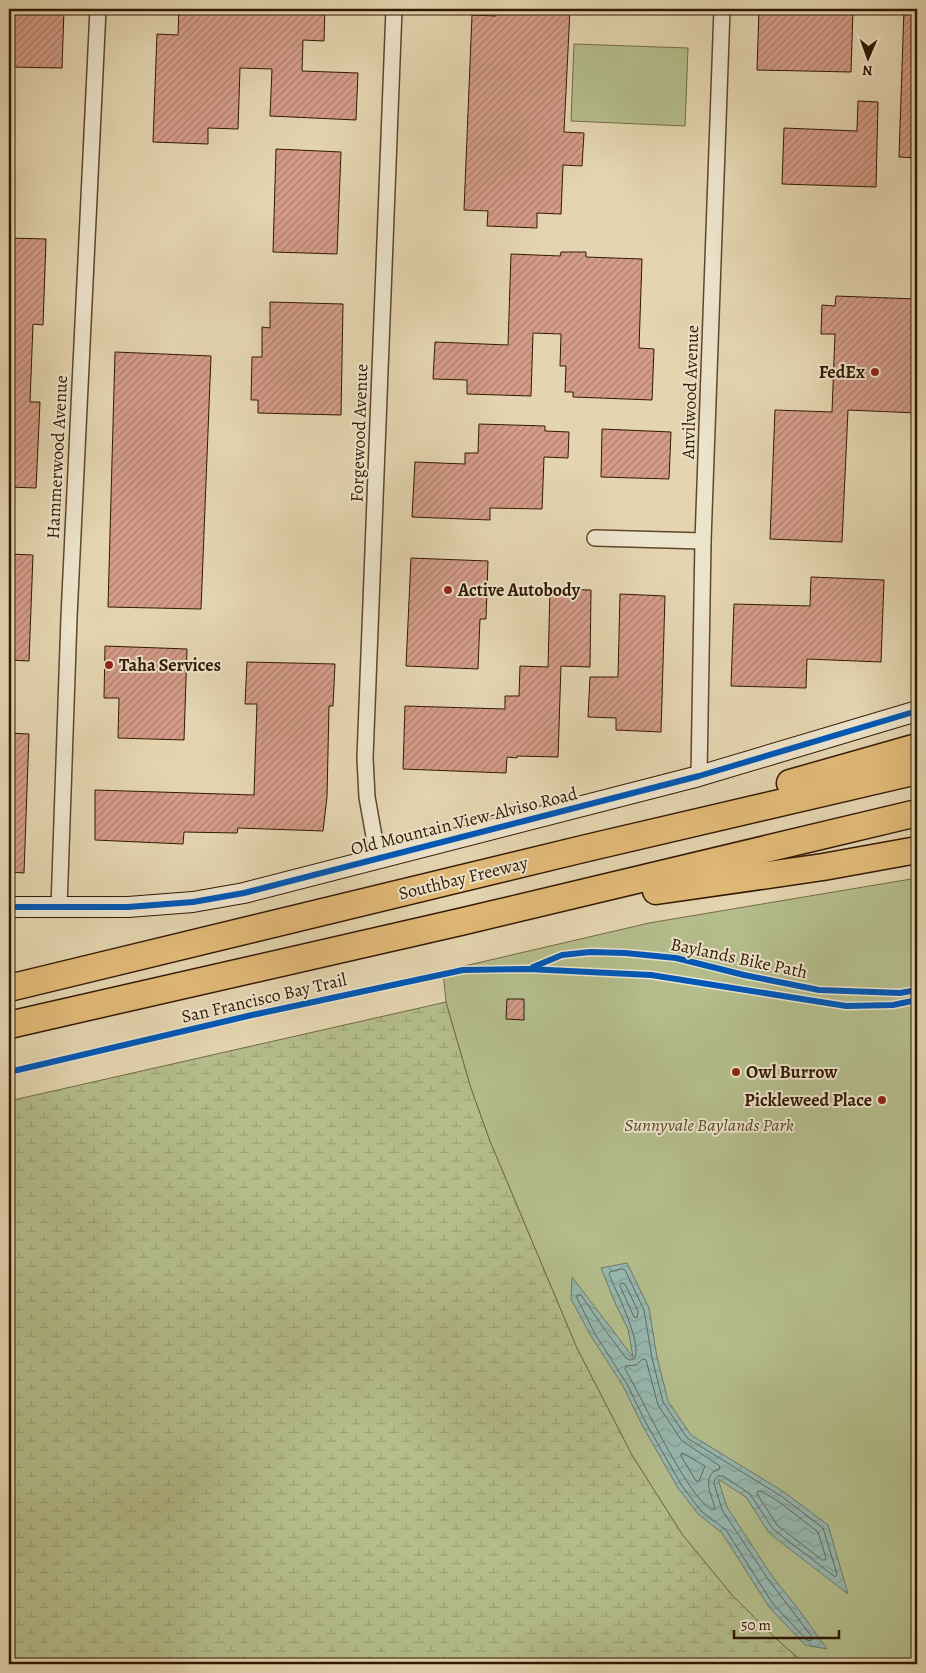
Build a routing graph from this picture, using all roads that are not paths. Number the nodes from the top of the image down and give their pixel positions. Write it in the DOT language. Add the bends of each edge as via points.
graph roads {
  1 [pos="98,9"];
  2 [pos="394,9"];
  3 [pos="722,9"];
  4 [pos="595,538"];
  5 [pos="703,541"];
  6 [pos="917,711"];
  7 [pos="917,747"];
  8 [pos="917,771"];
  9 [pos="699,776"];
  10 [pos="917,813"];
  11 [pos="586,848"];
  12 [pos="917,850"];
  13 [pos="378,858"];
  14 [pos="9,907"];
  15 [pos="59,908"];
  16 [pos="460,922"];
  17 [pos="9,988"];
  18 [pos="9,1025"];
  1 -- 15 [label="street, Hammerwood Avenue" via="69,617"];
  2 -- 13 [label="street, Forgewood Avenue" via="365,758"];
  3 -- 5 [label="street, Anvilwood Avenue"];
  4 -- 5 [label="street"];
  5 -- 9 [label="street, Anvilwood Avenue"];
  6 -- 9 [label="street, Old Mountain View-Alviso Road"];
  7 -- 11 [label="highway" via="754,794"];
  8 -- 11 [label="highway, Southbay Freeway"];
  9 -- 13 [label="street, Old Mountain View-Alviso Road"];
  10 -- 16 [label="highway"];
  11 -- 17 [label="highway, Southbay Freeway"];
  12 -- 16 [label="highway"];
  13 -- 15 [label="street, Old Mountain View-Alviso Road" via="193,902"];
  14 -- 15 [label="street, Old Mountain View-Alviso Road"];
  16 -- 18 [label="highway"];
}
